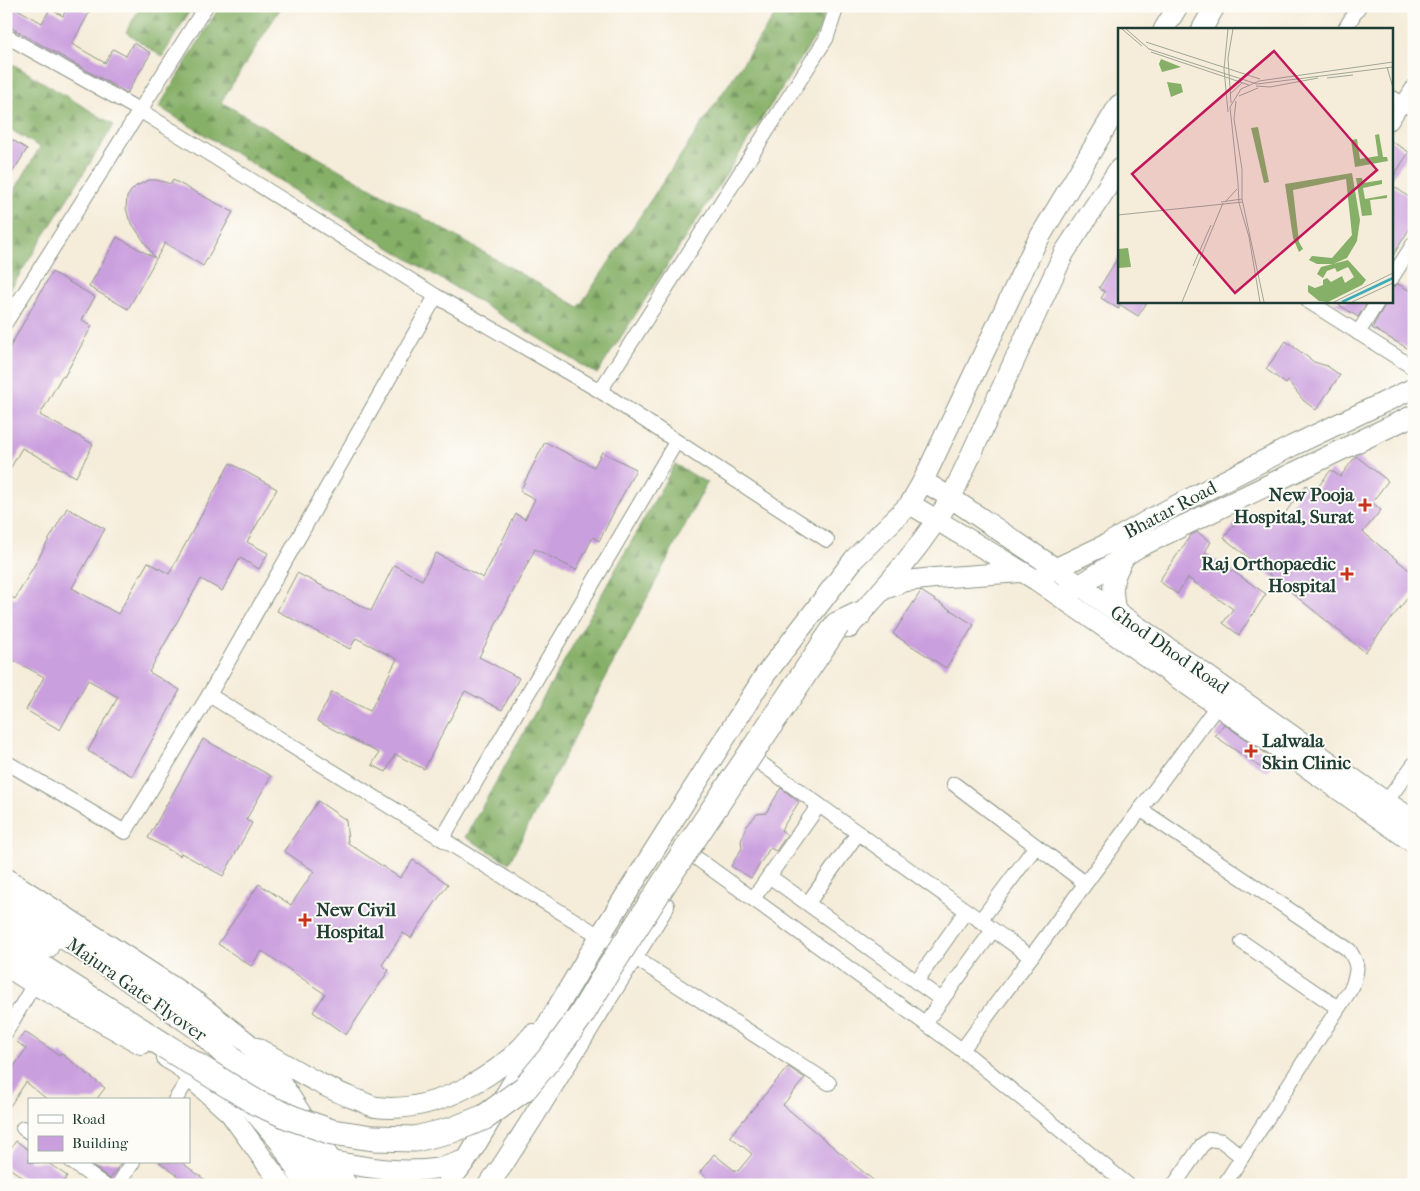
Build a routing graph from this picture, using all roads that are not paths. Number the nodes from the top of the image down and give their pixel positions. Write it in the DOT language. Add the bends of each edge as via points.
graph roads {
  1 [pos="837,6"];
  2 [pos="1178,6"];
  3 [pos="1215,6"];
  4 [pos="1359,6"];
  5 [pos="203,7"];
  6 [pos="1165,28"];
  7 [pos="1203,28"];
  8 [pos="1346,28"];
  9 [pos="6,36"];
  10 [pos="1414,86"];
  11 [pos="1403,103"];
  12 [pos="1118,107"];
  13 [pos="141,111"];
  14 [pos="1392,120"];
  15 [pos="1118,173"];
  16 [pos="1114,189"];
  17 [pos="1414,243"];
  18 [pos="1392,277"];
  19 [pos="436,296"];
  20 [pos="1310,302"];
  21 [pos="1377,302"];
  22 [pos="7,321"];
  23 [pos="1358,333"];
  24 [pos="1414,368"];
  25 [pos="969,384"];
  26 [pos="1414,388"];
  27 [pos="600,391"];
  28 [pos="997,398"];
  29 [pos="1414,415"];
  30 [pos="676,442"];
  31 [pos="923,481"];
  32 [pos="951,498"];
  33 [pos="910,504"];
  34 [pos="937,521"];
  35 [pos="1013,539"];
  36 [pos="827,540"];
  37 [pos="1107,544"];
  38 [pos="1126,554"];
  39 [pos="1055,568"];
  40 [pos="1028,576"];
  41 [pos="1079,584"];
  42 [pos="882,590"];
  43 [pos="1062,598"];
  44 [pos="1115,610"];
  45 [pos="848,620"];
  46 [pos="209,695"];
  47 [pos="1217,706"];
  48 [pos="6,762"];
  49 [pos="759,762"];
  50 [pos="1414,764"];
  51 [pos="954,784"];
  52 [pos="1386,802"];
  53 [pos="819,805"];
  54 [pos="1140,810"];
  55 [pos="1414,820"];
  56 [pos="858,833"];
  57 [pos="442,839"];
  58 [pos="1414,843"];
  59 [pos="1036,846"];
  60 [pos="695,857"];
  61 [pos="769,876"];
  62 [pos="6,878"];
  63 [pos="1085,883"];
  64 [pos="6,899"];
  65 [pos="753,899"];
  66 [pos="808,904"];
  67 [pos="966,911"];
  68 [pos="6,920"];
  69 [pos="980,921"];
  70 [pos="993,930"];
  71 [pos="600,936"];
  72 [pos="1242,942"];
  73 [pos="6,945"];
  74 [pos="632,956"];
  75 [pos="1031,957"];
  76 [pos="6,966"];
  77 [pos="916,982"];
  78 [pos="34,984"];
  79 [pos="567,992"];
  80 [pos="942,1000"];
  81 [pos="1338,1008"];
  82 [pos="925,1023"];
  83 [pos="6,1032"];
  84 [pos="248,1043"];
  85 [pos="962,1050"];
  86 [pos="190,1077"];
  87 [pos="830,1083"];
  88 [pos="176,1098"];
  89 [pos="1242,1157"];
  90 [pos="466,1160"];
  91 [pos="75,1164"];
  92 [pos="132,1164"];
  93 [pos="332,1173"];
  94 [pos="104,1185"];
  95 [pos="118,1185"];
  96 [pos="282,1185"];
  97 [pos="308,1185"];
  98 [pos="347,1185"];
  99 [pos="447,1185"];
  100 [pos="488,1185"];
  101 [pos="1128,1185"];
  102 [pos="1174,1185"];
  103 [pos="1224,1185"];
  1 -- 27 [label="street" via="826,39"];
  2 -- 6 [label="street"];
  3 -- 7 [label="street"];
  4 -- 8 [label="street"];
  5 -- 13 [label="street"];
  9 -- 13 [label="street"];
  10 -- 11 [label="street"];
  11 -- 14 [label="street"];
  12 -- 25 [label="street" via="1035,245"];
  13 -- 19 [label="street"];
  13 -- 22 [label="street"];
  15 -- 16 [label="street"];
  16 -- 28 [label="street" via="1064,253"];
  17 -- 18 [label="street"];
  19 -- 27 [label="street"];
  19 -- 46 [label="street"];
  20 -- 23 [label="street"];
  21 -- 23 [label="street"];
  23 -- 24 [label="street"];
  25 -- 28 [label="street"];
  25 -- 31 [label="street"];
  26 -- 37 [label="street, Bhatar Road" via="1292,446"];
  27 -- 30 [label="street"];
  28 -- 32 [label="street"];
  29 -- 38 [label="street"];
  30 -- 36 [label="street"];
  30 -- 57 [label="street"];
  31 -- 32 [label="street, Ghod Dhod Road"];
  31 -- 33 [label="street"];
  32 -- 34 [label="street"];
  32 -- 35 [label="street, Ghod Dhod Road"];
  33 -- 34 [label="street"];
  33 -- 71 [label="street" via="855,558 765,676"];
  34 -- 40 [label="street"];
  34 -- 42 [label="street"];
  35 -- 37 [label="street" via="1067,551"];
  35 -- 39 [label="street, Ghod Dhod Road"];
  37 -- 39 [label="street, Bhatar Road"];
  38 -- 41 [label="street"];
  38 -- 44 [label="street" via="1113,582"];
  39 -- 40 [label="street, Bhatar Road"];
  39 -- 41 [label="street, Ghod Dhod Road"];
  40 -- 42 [label="street, Bhatar Road" via="926,579 906,581"];
  40 -- 43 [label="street"];
  41 -- 43 [label="street"];
  41 -- 44 [label="street, Ghod Dhod Road"];
  42 -- 45 [label="street"];
  43 -- 47 [label="street"];
  44 -- 52 [label="street, Ghod Dhod Road"];
  45 -- 49 [label="street"];
  45 -- 73 [label="highway, bridge" via="668,878 553,1054 525,1088 485,1116 452,1130 415,1139 373,1138 332,1132 292,1118 231,1088"];
  46 -- 48 [label="street" via="125,832"];
  46 -- 57 [label="street"];
  47 -- 54 [label="street"];
  47 -- 58 [label="street"];
  49 -- 53 [label="street"];
  49 -- 60 [label="street"];
  50 -- 52 [label="street"];
  51 -- 59 [label="street"];
  52 -- 55 [label="street, Ghod Dhod Road"];
  53 -- 56 [label="street"];
  53 -- 61 [label="street"];
  54 -- 63 [label="street"];
  54 -- 81 [label="street" via="1349,950 1356,961 1357,973"];
  56 -- 66 [label="street"];
  56 -- 67 [label="street"];
  57 -- 71 [label="street"];
  59 -- 63 [label="street"];
  59 -- 69 [label="street"];
  60 -- 65 [label="street"];
  60 -- 74 [label="street"];
  61 -- 65 [label="street"];
  61 -- 66 [label="street"];
  62 -- 84 [label="street" via="196,1002"];
  63 -- 75 [label="street"];
  64 -- 93 [label="highway, Majura Gate Flyover, bridge" via="198,1027 260,1086 310,1151"];
  65 -- 82 [label="street"];
  66 -- 77 [label="street"];
  67 -- 69 [label="street"];
  67 -- 77 [label="street"];
  68 -- 97 [label="highway, Majura Gate Flyover, bridge" via="130,999 210,1057 283,1142"];
  69 -- 70 [label="street"];
  70 -- 75 [label="street"];
  70 -- 80 [label="street"];
  71 -- 74 [label="street"];
  71 -- 79 [label="street"];
  72 -- 81 [label="street"];
  74 -- 87 [label="street"];
  74 -- 100 [label="street"];
  75 -- 85 [label="street"];
  76 -- 78 [label="street"];
  77 -- 80 [label="street"];
  78 -- 83 [label="street"];
  78 -- 86 [label="street" via="179,1065"];
  79 -- 84 [label="street" via="524,1046 493,1072 450,1096 412,1107 375,1107 342,1094"];
  79 -- 90 [label="street"];
  80 -- 82 [label="street"];
  81 -- 89 [label="street"];
  82 -- 85 [label="street"];
  84 -- 93 [label="street" via="285,1088"];
  85 -- 101 [label="street"];
  86 -- 88 [label="street"];
  86 -- 96 [label="street" via="230,1113"];
  89 -- 102 [label="street" via="1222,1142 1210,1138"];
  89 -- 103 [label="street"];
  90 -- 93 [label="street" via="441,1168 402,1171 369,1168"];
  90 -- 99 [label="street"];
  91 -- 94 [label="street"];
  92 -- 95 [label="street"];
  93 -- 98 [label="street"];
}
